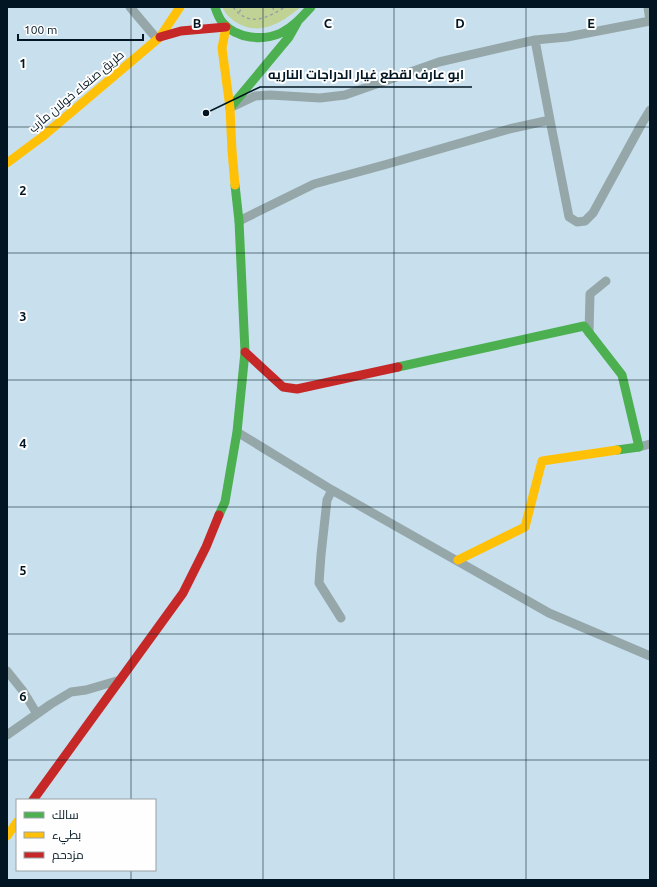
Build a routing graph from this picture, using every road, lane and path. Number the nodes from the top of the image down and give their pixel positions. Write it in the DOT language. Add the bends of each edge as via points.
graph roads {
  1 [pos="130,7"];
  2 [pos="180,7"];
  3 [pos="215,7"];
  4 [pos="233,7"];
  5 [pos="243,7"];
  6 [pos="273,7"];
  7 [pos="285,7"];
  8 [pos="311,7"];
  9 [pos="648,7"];
  10 [pos="239,13"];
  11 [pos="274,13"];
  12 [pos="299,20"];
  13 [pos="650,21"];
  14 [pos="226,27"];
  15 [pos="158,38"];
  16 [pos="535,40"];
  17 [pos="230,108"];
  18 [pos="650,110"];
  19 [pos="550,120"];
  20 [pos="7,163"];
  21 [pos="239,221"];
  22 [pos="606,281"];
  23 [pos="589,333"];
  24 [pos="245,352"];
  25 [pos="237,432"];
  26 [pos="650,444"];
  27 [pos="639,447"];
  28 [pos="332,490"];
  29 [pos="458,560"];
  30 [pos="341,618"];
  31 [pos="650,656"];
  32 [pos="7,671"];
  33 [pos="120,680"];
  34 [pos="37,714"];
  35 [pos="7,735"];
  36 [pos="34,799"];
  37 [pos="16,823"];
  38 [pos="7,836"];
  1 -- 15 [label="street"];
  2 -- 15 [label="street"];
  3 -- 14 [label="street"];
  4 -- 10 [label="path"];
  5 -- 10 [label="path"];
  6 -- 11 [label="path"];
  7 -- 11 [label="path"];
  8 -- 12 [label="street"];
  9 -- 13 [label="street"];
  10 -- 11 [label="path" via="246,18 257,20"];
  12 -- 14 [label="street" via="276,35 261,37 240,35"];
  12 -- 17 [label="street" via="289,37"];
  13 -- 16 [label="street" via="567,37"];
  14 -- 15 [label="street" via="181,32"];
  14 -- 17 [label="street" via="222,48"];
  15 -- 20 [label="street, طريق صنعاء خولان مأرب" via="42,137"];
  16 -- 17 [label="street" via="439,62 345,95 320,98 255,96"];
  16 -- 19 [label="street"];
  17 -- 21 [label="street"];
  18 -- 19 [label="street" via="593,213 585,221 577,222 569,217"];
  19 -- 21 [label="street" via="509,129 314,184"];
  21 -- 24 [label="street"];
  22 -- 23 [label="street" via="590,294"];
  23 -- 24 [label="street" via="584,326 297,389 283,386"];
  23 -- 27 [label="street" via="622,375"];
  24 -- 25 [label="street"];
  25 -- 28 [label="street"];
  25 -- 33 [label="street" via="225,502 206,547 183,593"];
  26 -- 27 [label="street"];
  27 -- 29 [label="street" via="542,460 525,527"];
  28 -- 29 [label="street"];
  28 -- 30 [label="street" via="327,500 319,583"];
  29 -- 31 [label="street" via="549,613"];
  32 -- 34 [label="street" via="23,690"];
  33 -- 34 [label="street" via="71,692"];
  33 -- 36 [label="street"];
  34 -- 35 [label="street"];
  37 -- 38 [label="street"];
}
